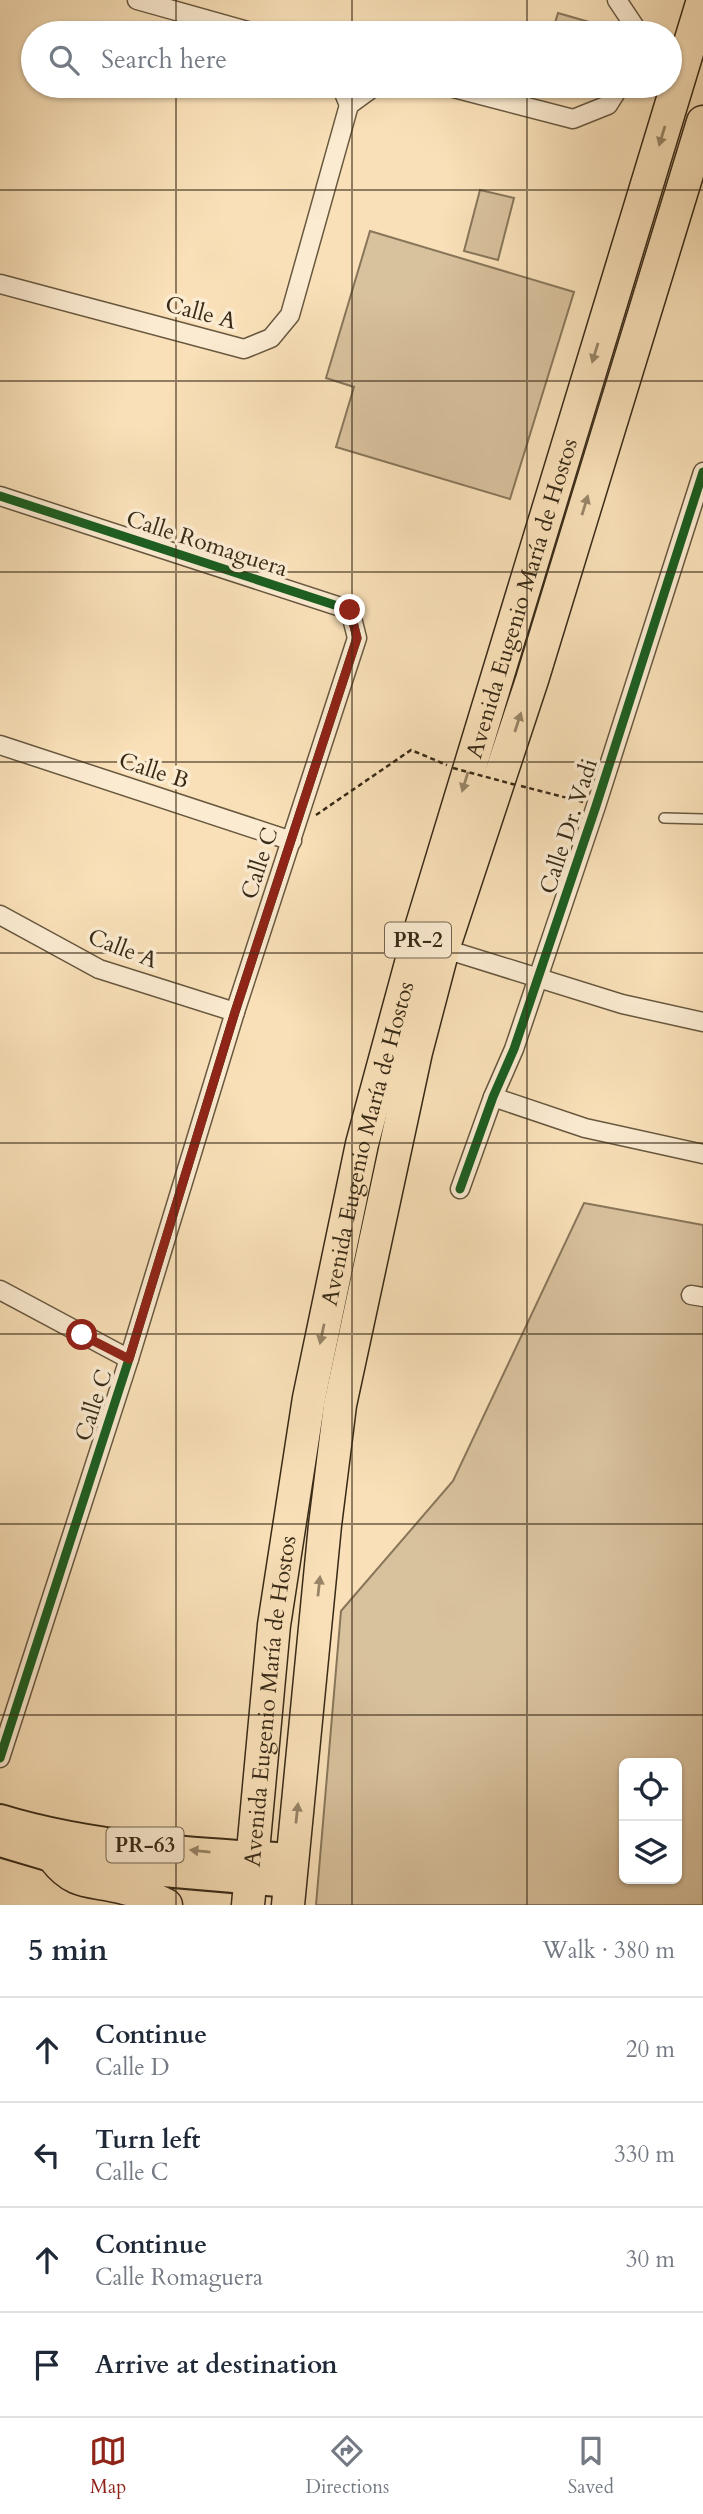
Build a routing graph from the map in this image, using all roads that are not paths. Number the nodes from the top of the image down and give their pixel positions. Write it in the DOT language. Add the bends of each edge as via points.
graph roads {
  1 [pos="137,0"];
  2 [pos="617,0"];
  3 [pos="703,0"];
  4 [pos="212,21"];
  5 [pos="631,21"];
  6 [pos="685,67"];
  7 [pos="346,98"];
  8 [pos="359,98"];
  9 [pos="492,98"];
  10 [pos="612,98"];
  11 [pos="676,98"];
  12 [pos="349,105"];
  13 [pos="703,122"];
  14 [pos="0,284"];
  15 [pos="703,472"];
  16 [pos="0,496"];
  17 [pos="349,664"];
  18 [pos="0,745"];
  19 [pos="505,789"];
  20 [pos="664,818"];
  21 [pos="703,818"];
  22 [pos="294,835"];
  23 [pos="0,915"];
  24 [pos="458,953"];
  25 [pos="538,977"];
  26 [pos="235,1012"];
  27 [pos="703,1022"];
  28 [pos="494,1097"];
  29 [pos="703,1154"];
  30 [pos="460,1189"];
  31 [pos="376,1236"];
  32 [pos="0,1290"];
  33 [pos="129,1359"];
  34 [pos="0,1758"];
  35 [pos="0,1819"];
  36 [pos="0,1842"];
  37 [pos="54,1858"];
  38 [pos="250,1881"];
  39 [pos="290,1882"];
  40 [pos="166,1905"];
  1 -- 4 [label="street"];
  2 -- 5 [label="street"];
  3 -- 6 [label="highway, Avenida Eugenio María de Hostos / PR-2"];
  7 -- 12 [label="street"];
  8 -- 12 [label="street"];
  9 -- 10 [label="street" via="573,119 608,105"];
  11 -- 38 [label="highway, Avenida Eugenio María de Hostos / PR-2, one-way" via="417,942 362,1144 309,1398 274,1625"];
  12 -- 14 [label="street, Calle A" via="290,316 271,338 244,349"];
  19 -- 13 [label="highway, Avenida Eugenio María de Hostos / PR-2, one-way" via="536,667"];
  15 -- 25 [label="street, Calle Dr. Vadi"];
  16 -- 17 [label="street, Calle Romaguera" via="350,610 357,638"];
  17 -- 22 [label="street, Calle C"];
  18 -- 22 [label="street, Calle B"];
  19 -- 24 [label="highway"];
  19 -- 31 [label="highway, Avenida Eugenio María de Hostos / PR-2" via="443,948"];
  20 -- 21 [label="lane"];
  22 -- 26 [label="street, Calle C"];
  23 -- 26 [label="street, Calle A" via="99,969"];
  24 -- 25 [label="street"];
  24 -- 31 [label="highway" via="404,1168"];
  25 -- 27 [label="street"];
  25 -- 28 [label="street, Calle Dr. Vadi"];
  26 -- 33 [label="street, Calle C"];
  28 -- 29 [label="street" via="585,1128"];
  28 -- 30 [label="street, Calle Dr. Vadi"];
  39 -- 31 [label="highway, Avenida Eugenio María de Hostos / PR-2, one-way" via="340,1405"];
  32 -- 33 [label="street"];
  33 -- 34 [label="street, Calle C"];
  38 -- 35 [label="main road, PR-63, one-way" via="110,1842"];
  36 -- 37 [label="main road, PR-63"];
  37 -- 38 [label="main road, PR-63"];
  37 -- 40 [label="highway" via="66,1874 126,1888"];
  38 -- 39 [label="main road, PR-63"];
}
